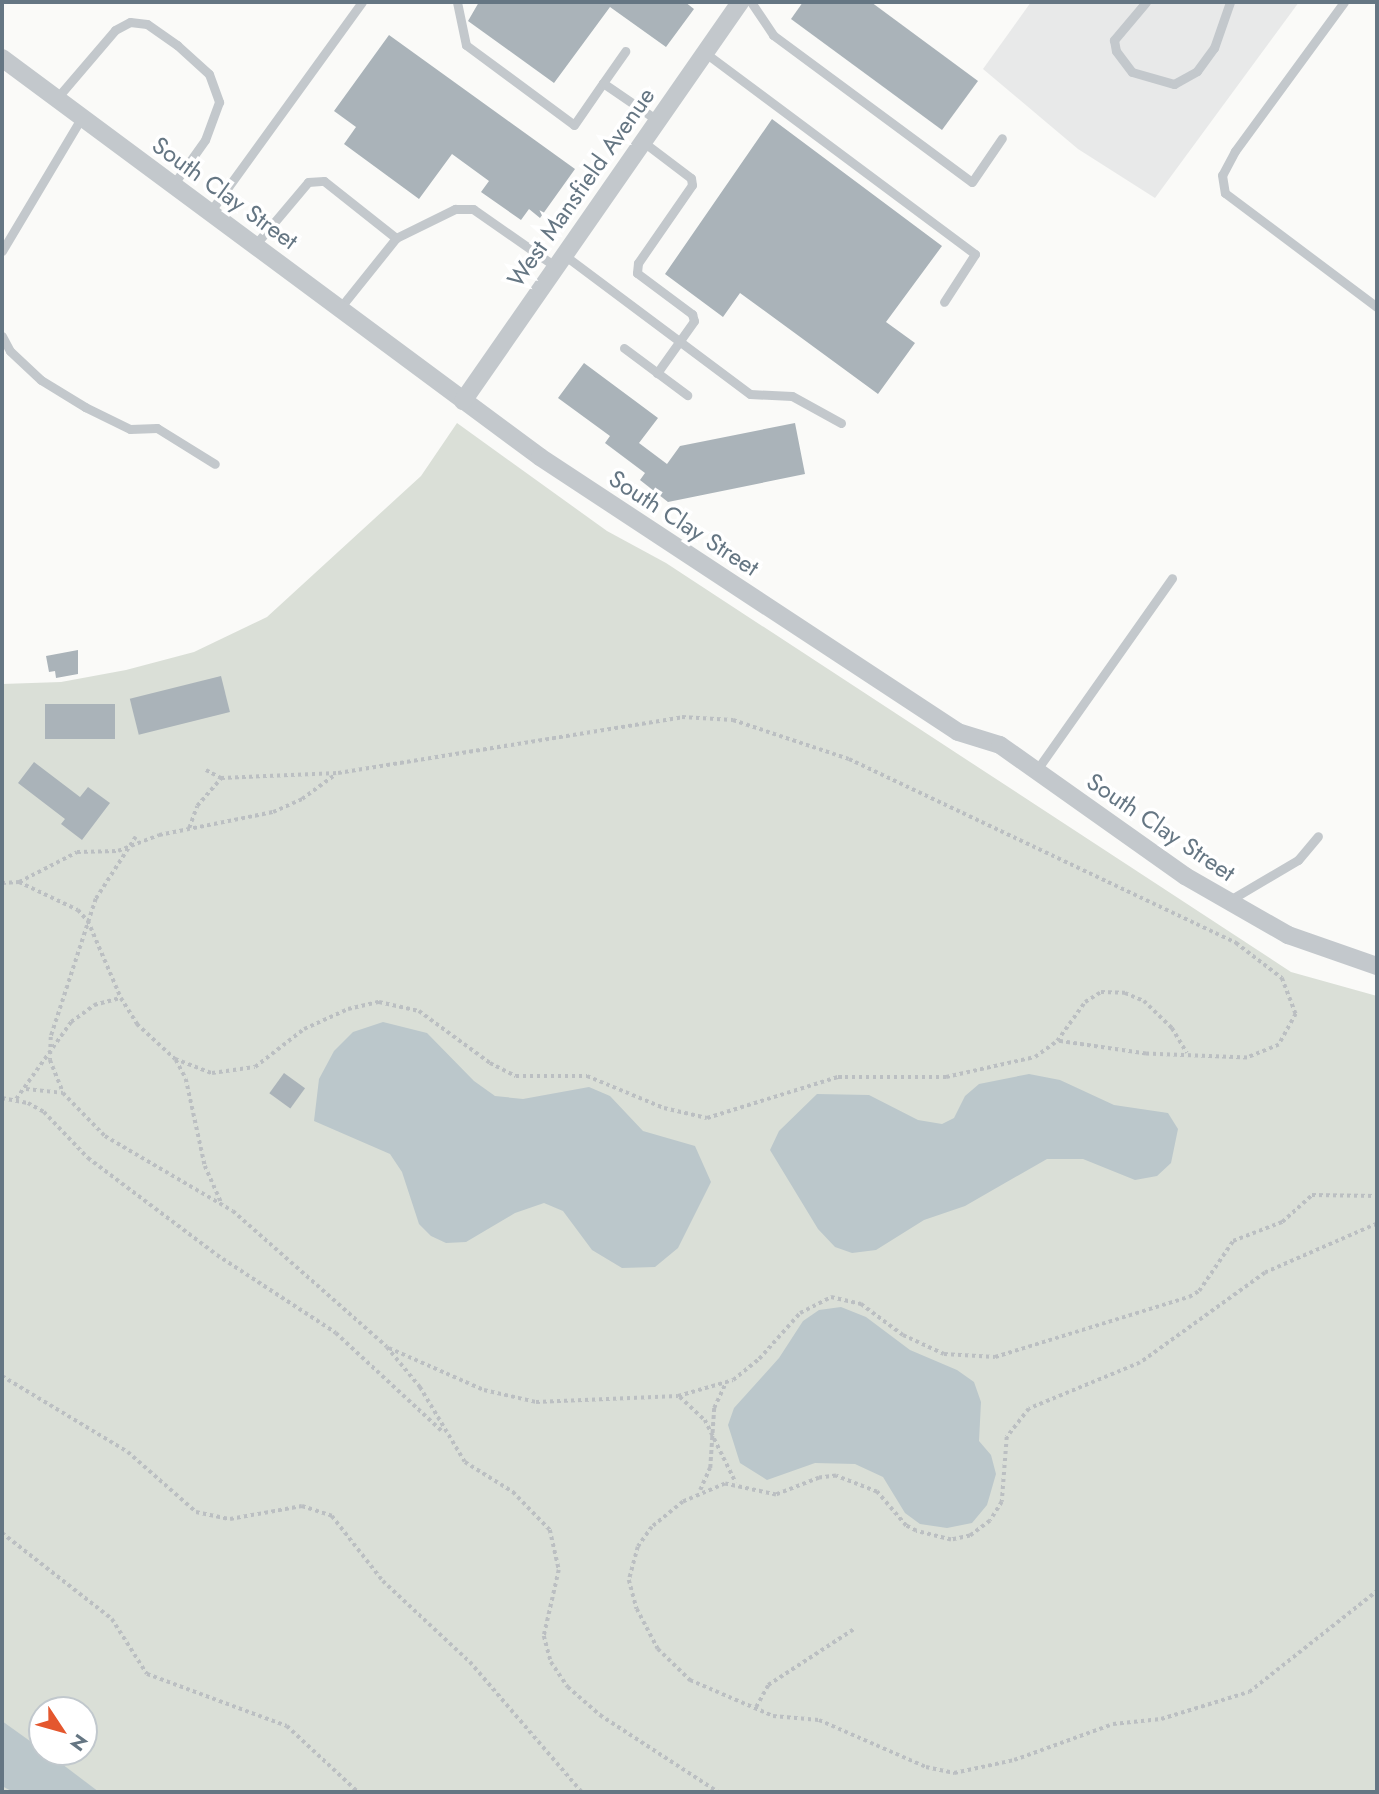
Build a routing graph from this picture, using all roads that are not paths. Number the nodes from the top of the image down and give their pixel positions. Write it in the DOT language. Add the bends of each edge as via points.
graph roads {
  1 [pos="362,2"];
  2 [pos="457,2"];
  3 [pos="740,2"];
  4 [pos="751,2"];
  5 [pos="1146,2"];
  6 [pos="1230,2"];
  7 [pos="1344,2"];
  8 [pos="625,51"];
  9 [pos="704,52"];
  10 [pos="2,58"];
  11 [pos="603,83"];
  12 [pos="57,98"];
  13 [pos="82,117"];
  14 [pos="657,120"];
  15 [pos="1002,138"];
  16 [pos="642,141"];
  17 [pos="173,185"];
  18 [pos="210,212"];
  19 [pos="396,238"];
  20 [pos="255,245"];
  21 [pos="2,251"];
  22 [pos="560,261"];
  23 [pos="944,302"];
  24 [pos="1377,307"];
  25 [pos="340,308"];
  26 [pos="2,336"];
  27 [pos="680,341"];
  28 [pos="624,348"];
  29 [pos="657,373"];
  30 [pos="687,395"];
  31 [pos="463,401"];
  32 [pos="841,424"];
  33 [pos="215,464"];
  34 [pos="1172,578"];
  35 [pos="1036,771"];
  36 [pos="1318,836"];
  37 [pos="1228,901"];
  38 [pos="1377,966"];
  1 -- 18 [label="lane"];
  2 -- 11 [label="lane" via="466,45 574,125"];
  3 -- 9 [label="street, West Mansfield Avenue"];
  4 -- 15 [label="lane" via="773,35 972,182"];
  5 -- 6 [label="lane" via="1114,40 1116,51 1132,72 1174,84 1198,71 1214,48"];
  7 -- 24 [label="lane" via="1222,175 1225,193"];
  8 -- 11 [label="lane"];
  9 -- 14 [label="street, West Mansfield Avenue"];
  9 -- 23 [label="lane" via="975,254"];
  10 -- 12 [label="street, South Clay Street"];
  11 -- 14 [label="lane"];
  12 -- 13 [label="street, South Clay Street"];
  12 -- 17 [label="lane" via="115,30 130,22 148,24 177,45 209,74 219,102 205,139"];
  13 -- 17 [label="street, South Clay Street"];
  13 -- 21 [label="lane"];
  14 -- 16 [label="street, West Mansfield Avenue"];
  16 -- 22 [label="street, West Mansfield Avenue"];
  16 -- 27 [label="lane" via="691,178 692,185 638,263 637,273 692,314 694,321"];
  17 -- 18 [label="street, South Clay Street"];
  18 -- 20 [label="street, South Clay Street"];
  19 -- 20 [label="lane" via="324,181 307,182"];
  19 -- 22 [label="lane" via="455,209 473,209"];
  19 -- 25 [label="lane"];
  20 -- 25 [label="street, South Clay Street"];
  22 -- 27 [label="lane"];
  22 -- 31 [label="street, West Mansfield Avenue"];
  25 -- 31 [label="street, South Clay Street"];
  26 -- 33 [label="lane" via="10,351 41,380 85,407 130,429 157,428"];
  27 -- 29 [label="lane"];
  27 -- 32 [label="lane" via="750,394 792,396"];
  28 -- 29 [label="lane"];
  29 -- 30 [label="lane"];
  31 -- 35 [label="street, South Clay Street" via="510,438 948,726 1000,746"];
  34 -- 35 [label="lane"];
  35 -- 37 [label="street, South Clay Street"];
  36 -- 37 [label="lane" via="1298,860"];
  37 -- 38 [label="street, South Clay Street" via="1296,938"];
}
